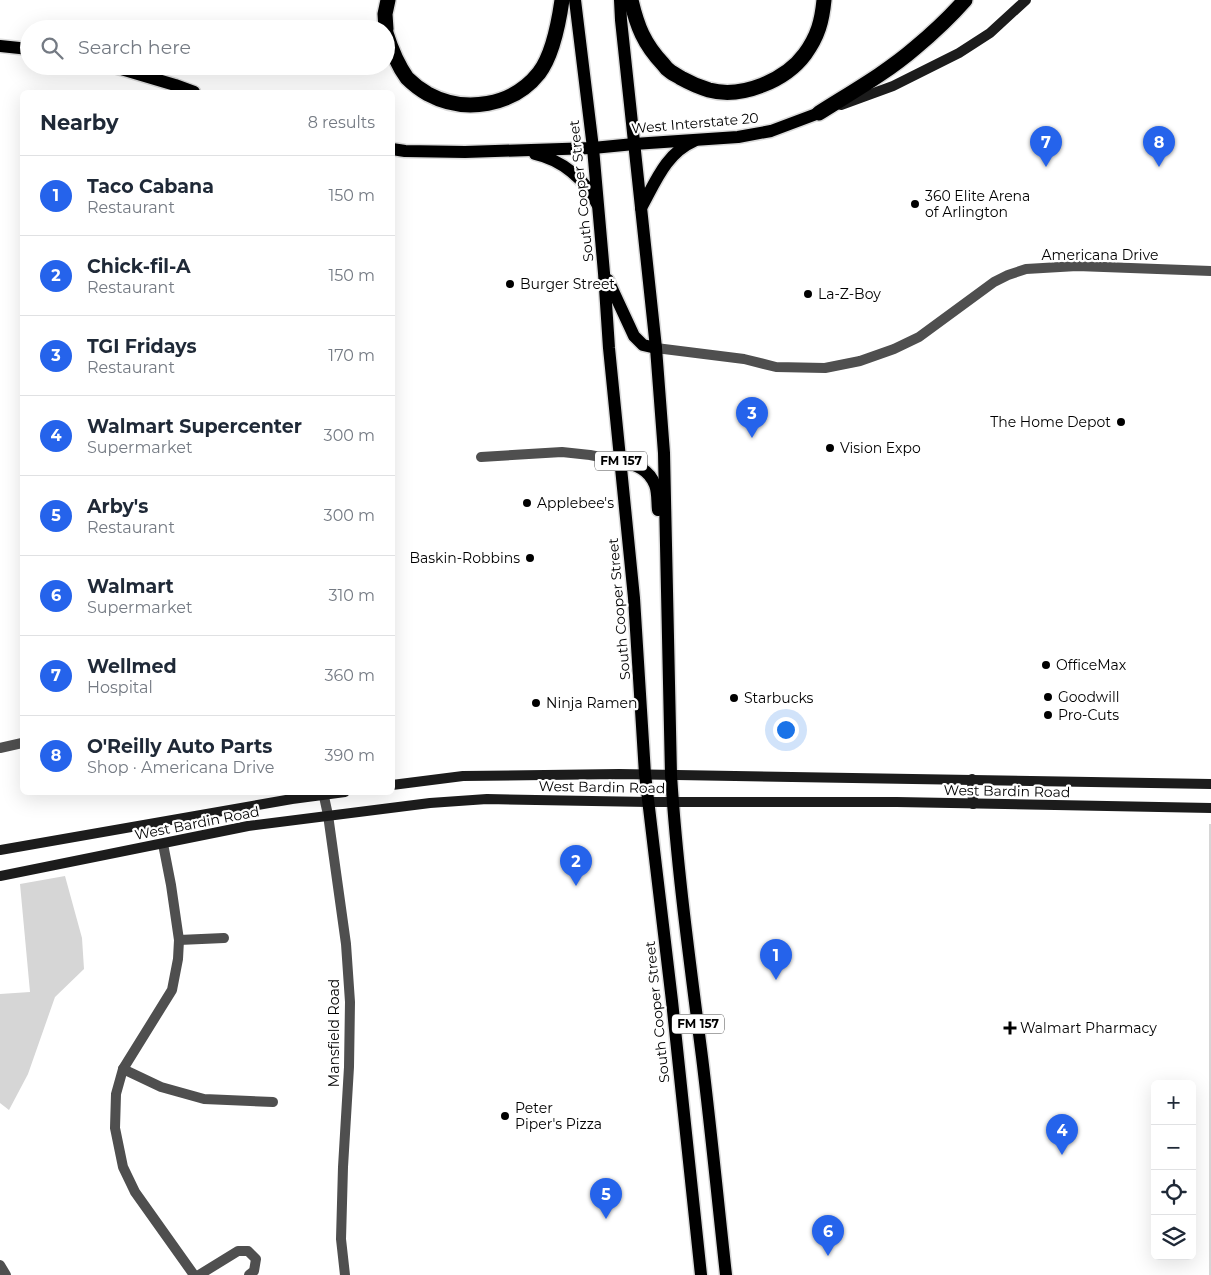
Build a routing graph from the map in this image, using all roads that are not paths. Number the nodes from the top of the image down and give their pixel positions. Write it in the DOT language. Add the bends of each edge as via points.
graph roads {
  1 [pos="388,0"];
  2 [pos="562,0"];
  3 [pos="575,0"];
  4 [pos="620,0"];
  5 [pos="630,0"];
  6 [pos="824,0"];
  7 [pos="965,0"];
  8 [pos="1026,0"];
  9 [pos="385,20"];
  10 [pos="0,46"];
  11 [pos="20,48"];
  12 [pos="395,57"];
  13 [pos="141,75"];
  14 [pos="188,90"];
  15 [pos="819,113"];
  16 [pos="697,140"];
  17 [pos="634,144"];
  18 [pos="593,148"];
  19 [pos="395,150"];
  20 [pos="521,150"];
  21 [pos="598,206"];
  22 [pos="641,208"];
  23 [pos="1211,271"];
  24 [pos="604,273"];
  25 [pos="656,348"];
  26 [pos="481,457"];
  27 [pos="620,461"];
  28 [pos="666,559"];
  29 [pos="20,743"];
  30 [pos="0,748"];
  31 [pos="646,774"];
  32 [pos="671,775"];
  33 [pos="972,779"];
  34 [pos="1211,784"];
  35 [pos="395,785"];
  36 [pos="317,795"];
  37 [pos="323,795"];
  38 [pos="648,802"];
  39 [pos="673,802"];
  40 [pos="973,804"];
  41 [pos="1211,808"];
  42 [pos="328,815"];
  43 [pos="163,844"];
  44 [pos="0,850"];
  45 [pos="0,876"];
  46 [pos="224,938"];
  47 [pos="179,940"];
  48 [pos="122,1069"];
  49 [pos="273,1102"];
  50 [pos="0,1265"];
  51 [pos="6,1275"];
  52 [pos="194,1275"];
  53 [pos="199,1275"];
  54 [pos="249,1275"];
  55 [pos="345,1275"];
  56 [pos="701,1275"];
  57 [pos="726,1275"];
  1 -- 9 [label="highway"];
  2 -- 12 [label="highway" via="548,57 529,84 508,97 487,104 447,102 420,90"];
  3 -- 18 [label="main road, South Cooper Street / FM 157"];
  4 -- 17 [label="main road, FM 157"];
  5 -- 6 [label="highway" via="640,32 655,56 671,72 691,83 726,92 755,88 779,77 796,64 805,54 822,21"];
  7 -- 15 [label="highway" via="944,24 914,49"];
  8 -- 15 [label="main road, West Interstate 20" via="990,33 959,53 893,86"];
  10 -- 11 [label="main road"];
  13 -- 14 [label="main road"];
  15 -- 16 [label="main road, West Interstate 20" via="771,131 738,138"];
  16 -- 17 [label="main road, West Interstate 20"];
  16 -- 22 [label="main road" via="685,145 667,162"];
  17 -- 18 [label="main road, West Interstate 20"];
  17 -- 22 [label="main road, FM 157"];
  18 -- 20 [label="main road, West Interstate 20"];
  18 -- 21 [label="main road, South Cooper Street / FM 157"];
  19 -- 20 [label="main road, West Interstate 20"];
  20 -- 21 [label="main road" via="549,157 571,171"];
  21 -- 24 [label="main road, South Cooper Street / FM 157"];
  22 -- 25 [label="main road, FM 157"];
  23 -- 25 [label="street, Americana Drive" via="1077,266 1026,269 994,282 919,337 860,361 825,368 776,367 744,359"];
  24 -- 25 [label="main road" via="634,336 643,345"];
  24 -- 27 [label="main road, South Cooper Street / FM 157"];
  25 -- 28 [label="main road, FM 157" via="664,453"];
  26 -- 27 [label="street" via="562,452"];
  27 -- 28 [label="main road" via="646,470 655,486"];
  27 -- 31 [label="main road, South Cooper Street / FM 157" via="634,598"];
  28 -- 32 [label="main road, FM 157"];
  29 -- 30 [label="street"];
  31 -- 32 [label="main road, West Bardin Road"];
  31 -- 35 [label="main road, West Bardin Road" via="463,776"];
  31 -- 38 [label="main road, South Cooper Street / FM 157"];
  32 -- 33 [label="main road, West Bardin Road"];
  32 -- 39 [label="main road, FM 157"];
  33 -- 34 [label="main road, West Bardin Road"];
  33 -- 40 [label="main road"];
  36 -- 44 [label="main road, West Bardin Road"];
  37 -- 42 [label="street, Mansfield Road"];
  38 -- 39 [label="main road, West Bardin Road"];
  38 -- 42 [label="main road, West Bardin Road" via="487,799"];
  38 -- 56 [label="main road, South Cooper Street / FM 157"];
  39 -- 40 [label="main road, West Bardin Road"];
  39 -- 57 [label="main road, FM 157"];
  40 -- 41 [label="main road, West Bardin Road"];
  42 -- 43 [label="main road, West Bardin Road" via="248,826"];
  42 -- 55 [label="street, Mansfield Road" via="346,944 350,1002 341,1239"];
  43 -- 45 [label="main road, West Bardin Road"];
  43 -- 47 [label="street"];
  46 -- 47 [label="street"];
  47 -- 48 [label="street" via="172,990"];
  48 -- 49 [label="street" via="160,1087 204,1098"];
  48 -- 52 [label="street" via="116,1094 115,1128 123,1167 135,1192"];
  50 -- 51 [label="street"];
  53 -- 54 [label="street" via="238,1251 248,1251 256,1259 254,1271"];
}
